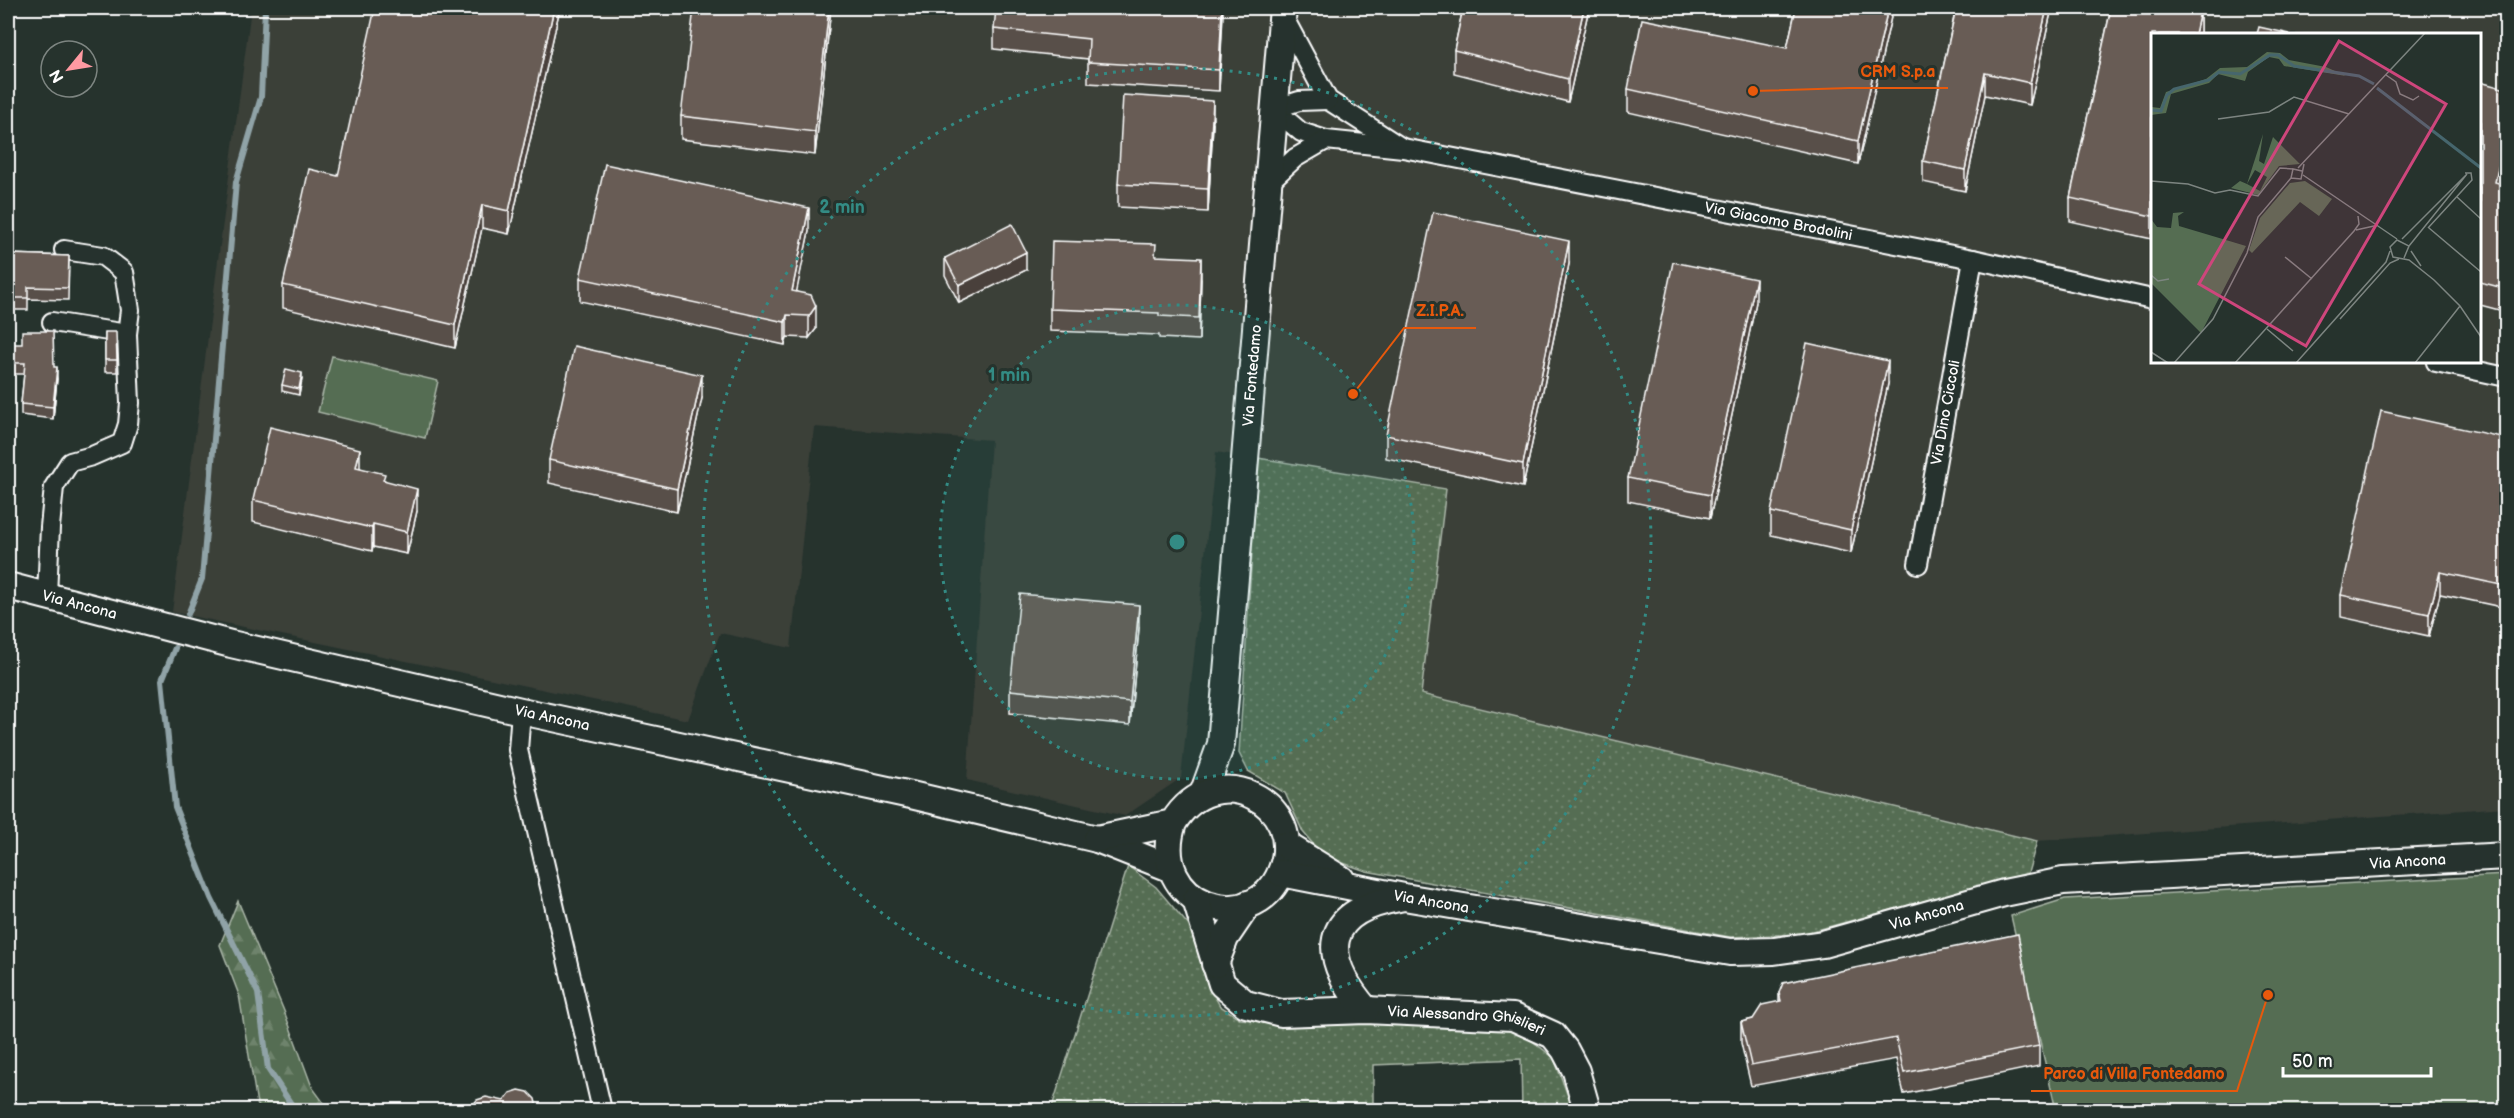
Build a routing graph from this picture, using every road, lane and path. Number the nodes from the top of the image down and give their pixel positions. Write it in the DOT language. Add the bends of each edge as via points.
graph roads {
  1 [pos="1283,11"];
  2 [pos="1328,100"];
  3 [pos="1274,109"];
  4 [pos="1326,140"];
  5 [pos="1403,148"];
  6 [pos="1267,183"];
  7 [pos="64,250"];
  8 [pos="1973,260"];
  9 [pos="2151,299"];
  10 [pos="52,322"];
  11 [pos="127,334"];
  12 [pos="2441,363"];
  13 [pos="2506,377"];
  14 [pos="1918,564"];
  15 [pos="8,586"];
  16 [pos="47,596"];
  17 [pos="521,711"];
  18 [pos="1221,744"];
  19 [pos="1244,792"];
  20 [pos="1203,794"];
  21 [pos="1173,823"];
  22 [pos="1097,839"];
  23 [pos="1286,844"];
  24 [pos="2506,856"];
  25 [pos="1170,868"];
  26 [pos="1281,873"];
  27 [pos="1351,886"];
  28 [pos="1404,897"];
  29 [pos="1196,900"];
  30 [pos="1248,904"];
  31 [pos="1215,964"];
  32 [pos="1366,1010"];
  33 [pos="602,1110"];
  34 [pos="1587,1110"];
  1 -- 2 [label="street, Via Giacomo Brodolini"];
  1 -- 3 [label="main road, Via Fontedamo"];
  2 -- 3 [label="street" via="1299,101"];
  2 -- 5 [label="street, Via Giacomo Brodolini"];
  3 -- 4 [label="street, Via Giacomo Brodolini" via="1301,132"];
  3 -- 6 [label="main road, Via Fontedamo"];
  4 -- 5 [label="street, Via Giacomo Brodolini"];
  4 -- 6 [label="street" via="1295,158"];
  5 -- 8 [label="street, Via Giacomo Brodolini"];
  6 -- 18 [label="main road, Via Fontedamo"];
  7 -- 11 [label="street" via="103,256 124,272 130,310"];
  8 -- 9 [label="street, Via Giacomo Brodolini"];
  8 -- 14 [label="street, Via Dino Ciccoli"];
  10 -- 11 [label="street"];
  11 -- 16 [label="street" via="128,424 122,443 70,462 54,487"];
  12 -- 13 [label="street"];
  15 -- 16 [label="main road, Via Ancona"];
  16 -- 17 [label="main road, Via Ancona" via="231,644"];
  17 -- 22 [label="main road, Via Ancona"];
  17 -- 33 [label="street" via="518,750"];
  18 -- 19 [label="main road"];
  18 -- 20 [label="main road, Via Fontedamo"];
  19 -- 20 [label="main road" via="1230,789"];
  19 -- 23 [label="main road" via="1263,802 1277,818"];
  20 -- 21 [label="main road" via="1180,811"];
  21 -- 22 [label="main road, Via Ancona"];
  21 -- 25 [label="main road" via="1168,845"];
  22 -- 25 [label="main road, Via Ancona"];
  23 -- 26 [label="main road"];
  23 -- 27 [label="main road, Via Ancona"];
  24 -- 28 [label="main road, Via Ancona" via="2063,881 2004,893 1823,944 1774,951 1730,952"];
  25 -- 29 [label="main road"];
  26 -- 27 [label="main road, Via Ancona"];
  26 -- 30 [label="main road" via="1268,892"];
  27 -- 28 [label="main road, Via Ancona"];
  28 -- 32 [label="main road, Via Alessandro Ghislieri" via="1360,910 1339,927 1334,945 1336,965 1348,989"];
  29 -- 30 [label="main road" via="1213,907"];
  29 -- 31 [label="main road, Via Alessandro Ghislieri"];
  30 -- 31 [label="main road" via="1225,938"];
  31 -- 32 [label="main road, Via Alessandro Ghislieri" via="1222,984 1246,1004 1281,1013"];
  32 -- 34 [label="main road, Via Alessandro Ghislieri" via="1513,1017 1553,1035 1576,1071"];
}
